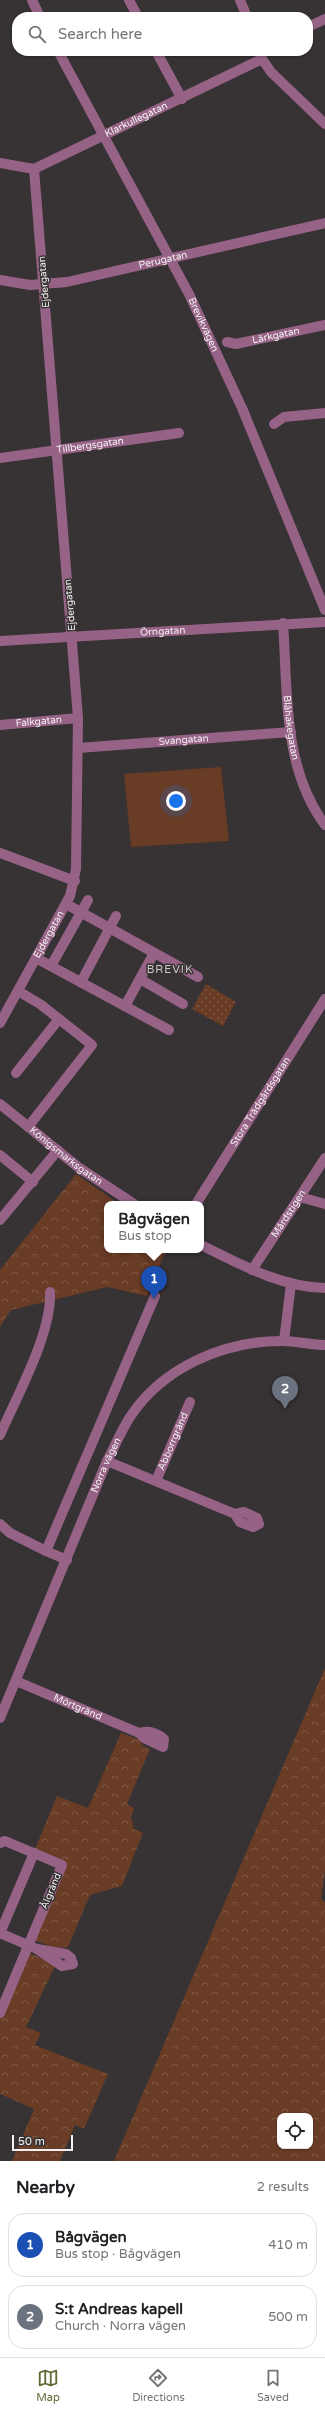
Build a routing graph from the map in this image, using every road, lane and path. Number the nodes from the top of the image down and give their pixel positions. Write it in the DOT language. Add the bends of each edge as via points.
graph roads {
  1 [pos="32,0"];
  2 [pos="129,0"];
  3 [pos="240,0"];
  4 [pos="38,12"];
  5 [pos="135,12"];
  6 [pos="245,12"];
  7 [pos="325,19"];
  8 [pos="313,25"];
  9 [pos="61,56"];
  10 [pos="159,56"];
  11 [pos="259,56"];
  12 [pos="262,56"];
  13 [pos="182,99"];
  14 [pos="325,124"];
  15 [pos="103,136"];
  16 [pos="0,163"];
  17 [pos="34,168"];
  18 [pos="325,222"];
  19 [pos="171,257"];
  20 [pos="0,280"];
  21 [pos="44,286"];
  22 [pos="325,325"];
  23 [pos="227,342"];
  24 [pos="325,413"];
  25 [pos="274,424"];
  26 [pos="179,433"];
  27 [pos="58,450"];
  28 [pos="0,458"];
  29 [pos="325,610"];
  30 [pos="325,622"];
  31 [pos="283,623"];
  32 [pos="73,637"];
  33 [pos="0,641"];
  34 [pos="78,718"];
  35 [pos="0,725"];
  36 [pos="291,732"];
  37 [pos="78,748"];
  38 [pos="325,825"];
  39 [pos="0,853"];
  40 [pos="75,881"];
  41 [pos="88,900"];
  42 [pos="66,904"];
  43 [pos="81,912"];
  44 [pos="116,916"];
  45 [pos="110,928"];
  46 [pos="154,953"];
  47 [pos="36,958"];
  48 [pos="51,966"];
  49 [pos="198,977"];
  50 [pos="140,979"];
  51 [pos="81,982"];
  52 [pos="18,991"];
  53 [pos="325,999"];
  54 [pos="183,1004"];
  55 [pos="125,1006"];
  56 [pos="59,1019"];
  57 [pos="0,1024"];
  58 [pos="169,1030"];
  59 [pos="16,1073"];
  60 [pos="0,1104"];
  61 [pos="28,1127"];
  62 [pos="58,1150"];
  63 [pos="0,1155"];
  64 [pos="325,1158"];
  65 [pos="33,1182"];
  66 [pos="300,1197"];
  67 [pos="130,1201"];
  68 [pos="198,1201"];
  69 [pos="325,1204"];
  70 [pos="0,1220"];
  71 [pos="204,1246"];
  72 [pos="252,1270"];
  73 [pos="291,1284"];
  74 [pos="325,1288"];
  75 [pos="50,1292"];
  76 [pos="155,1296"];
  77 [pos="284,1341"];
  78 [pos="325,1344"];
  79 [pos="190,1402"];
  80 [pos="0,1436"];
  81 [pos="108,1460"];
  82 [pos="156,1481"];
  83 [pos="235,1514"];
  84 [pos="0,1524"];
  85 [pos="46,1551"];
  86 [pos="67,1560"];
  87 [pos="16,1681"];
  88 [pos="0,1718"];
  89 [pos="139,1733"];
  90 [pos="0,1843"];
  91 [pos="0,1847"];
  92 [pos="0,1851"];
  93 [pos="34,1853"];
  94 [pos="0,1933"];
  95 [pos="33,1947"];
  96 [pos="0,2013"];
  1 -- 4 [label="street"];
  2 -- 5 [label="street"];
  3 -- 6 [label="street"];
  7 -- 8 [label="street"];
  9 -- 15 [label="street, Brevikvägen"];
  10 -- 13 [label="street"];
  11 -- 13 [label="street, Klarkullegatan"];
  12 -- 14 [label="street" via="271,72"];
  13 -- 15 [label="street, Klarkullegatan"];
  15 -- 17 [label="street, Klarkullegatan"];
  15 -- 19 [label="street, Brevikvägen"];
  16 -- 17 [label="street"];
  17 -- 21 [label="street, Ejdergatan"];
  18 -- 19 [label="street, Perugatan"];
  19 -- 21 [label="street, Perugatan"];
  19 -- 29 [label="street, Brevikvägen" via="242,408"];
  20 -- 21 [label="street, Perugatan"];
  21 -- 27 [label="street, Ejdergatan"];
  22 -- 23 [label="street, Lärkgatan" via="236,344"];
  24 -- 25 [label="street" via="284,417"];
  26 -- 27 [label="street, Tillbergsgatan"];
  27 -- 28 [label="street, Tillbergsgatan"];
  27 -- 32 [label="street, Ejdergatan"];
  30 -- 31 [label="street, Örngatan"];
  31 -- 32 [label="street, Örngatan"];
  31 -- 36 [label="street, Blåhakegatan"];
  32 -- 33 [label="street, Örngatan"];
  32 -- 34 [label="street, Ejdergatan"];
  34 -- 35 [label="street, Falkgatan"];
  34 -- 37 [label="street, Ejdergatan"];
  36 -- 37 [label="street, Svangatan"];
  36 -- 38 [label="street, Blåhakegatan" via="292,754 297,772 311,803"];
  37 -- 40 [label="street, Ejdergatan"];
  39 -- 40 [label="street"];
  40 -- 42 [label="street, Ejdergatan"];
  41 -- 43 [label="street"];
  42 -- 43 [label="street"];
  42 -- 47 [label="street, Ejdergatan"];
  43 -- 45 [label="street"];
  43 -- 48 [label="street"];
  44 -- 45 [label="street"];
  45 -- 46 [label="street"];
  45 -- 51 [label="street"];
  46 -- 49 [label="street"];
  46 -- 50 [label="street"];
  47 -- 48 [label="street"];
  47 -- 52 [label="street, Ejdergatan"];
  48 -- 51 [label="street"];
  50 -- 54 [label="street"];
  50 -- 55 [label="street"];
  51 -- 55 [label="street"];
  52 -- 56 [label="street"];
  52 -- 57 [label="street, Ejdergatan"];
  53 -- 68 [label="street, Stora Trädgårdsgatan"];
  55 -- 58 [label="street"];
  56 -- 59 [label="street"];
  56 -- 61 [label="street" via="92,1045"];
  60 -- 61 [label="street, Königsmarksgatan"];
  61 -- 62 [label="street, Königsmarksgatan"];
  62 -- 65 [label="street"];
  62 -- 67 [label="street, Königsmarksgatan"];
  63 -- 65 [label="street"];
  64 -- 66 [label="street, Mårdstigen"];
  65 -- 70 [label="street"];
  66 -- 69 [label="street"];
  66 -- 72 [label="street, Mårdstigen"];
  71 -- 72 [label="street"];
  72 -- 73 [label="street"];
  73 -- 74 [label="street"];
  73 -- 77 [label="street"];
  75 -- 80 [label="street" via="50,1310 44,1334"];
  76 -- 85 [label="street"];
  77 -- 78 [label="street, Norra vägen"];
  77 -- 81 [label="street, Norra vägen" via="222,1349 186,1365 143,1401 123,1430"];
  79 -- 82 [label="street, Abborrgränd"];
  81 -- 82 [label="street, Abborrgränd"];
  81 -- 86 [label="street, Norra vägen"];
  82 -- 83 [label="street, Abborrgränd"];
  84 -- 85 [label="street" via="10,1533"];
  85 -- 86 [label="street"];
  86 -- 87 [label="street, Norra vägen"];
  87 -- 88 [label="street, Norra vägen"];
  87 -- 89 [label="street, Mörtgränd"];
  90 -- 93 [label="street, Ålgränd" via="5,1841"];
  91 -- 92 [label="street"];
  93 -- 94 [label="street"];
  93 -- 95 [label="street, Ålgränd" via="62,1865"];
  94 -- 95 [label="street"];
  95 -- 96 [label="street, Ålgränd"];
}
